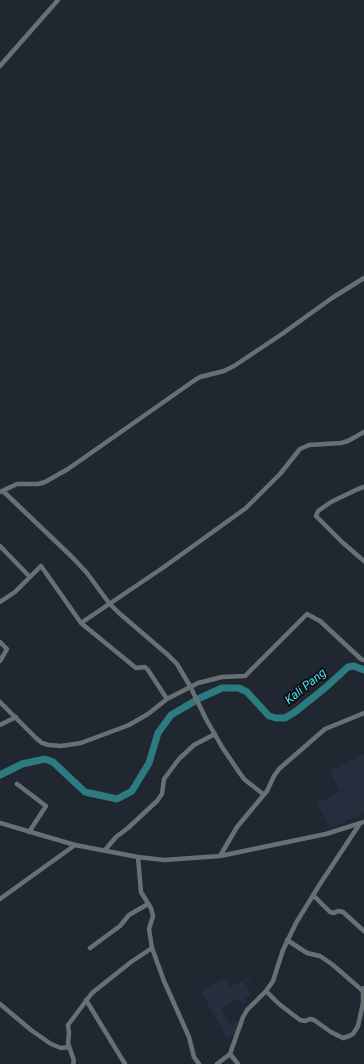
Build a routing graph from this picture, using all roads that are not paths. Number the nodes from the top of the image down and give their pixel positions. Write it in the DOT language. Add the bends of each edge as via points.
graph roads {
  1 [pos="58,0"];
  2 [pos="0,66"];
  3 [pos="364,278"];
  4 [pos="364,432"];
  5 [pos="364,487"];
  6 [pos="1,491"];
  7 [pos="0,546"];
  8 [pos="364,561"];
  9 [pos="30,577"];
  10 [pos="0,602"];
  11 [pos="109,603"];
  12 [pos="81,623"];
  13 [pos="0,642"];
  14 [pos="364,660"];
  15 [pos="0,661"];
  16 [pos="190,686"];
  17 [pos="167,699"];
  18 [pos="0,702"];
  19 [pos="364,713"];
  20 [pos="16,717"];
  21 [pos="0,725"];
  22 [pos="215,734"];
  23 [pos="17,784"];
  24 [pos="263,794"];
  25 [pos="0,823"];
  26 [pos="362,824"];
  27 [pos="29,832"];
  28 [pos="75,845"];
  29 [pos="105,850"];
  30 [pos="220,856"];
  31 [pos="138,857"];
  32 [pos="313,895"];
  33 [pos="0,899"];
  34 [pos="148,904"];
  35 [pos="364,931"];
  36 [pos="288,940"];
  37 [pos="90,948"];
  38 [pos="152,948"];
  39 [pos="363,989"];
  40 [pos="266,991"];
  41 [pos="86,1000"];
  42 [pos="0,1004"];
  43 [pos="69,1047"];
  44 [pos="230,1054"];
  45 [pos="73,1064"];
  46 [pos="125,1064"];
  47 [pos="199,1064"];
  48 [pos="217,1064"];
  49 [pos="238,1064"];
  1 -- 2 [label="street"];
  3 -- 6 [label="street" via="234,366 195,380 68,470 45,482 17,484"];
  4 -- 11 [label="street" via="341,443 309,445 300,449 280,474 246,508"];
  5 -- 8 [label="street" via="331,502 318,511 316,516"];
  6 -- 11 [label="street" via="73,558"];
  7 -- 9 [label="street"];
  9 -- 10 [label="street"];
  9 -- 12 [label="street" via="41,566"];
  11 -- 12 [label="street"];
  11 -- 16 [label="street" via="177,664"];
  12 -- 17 [label="street" via="136,668 145,667"];
  13 -- 15 [label="street" via="7,649"];
  14 -- 16 [label="street" via="320,621 307,614 245,676 222,677"];
  16 -- 17 [label="street"];
  16 -- 22 [label="street"];
  17 -- 20 [label="street" via="129,725 81,743 61,746 42,743"];
  18 -- 20 [label="street"];
  19 -- 24 [label="street" via="331,726 316,736 276,773 270,787"];
  20 -- 21 [label="street"];
  22 -- 24 [label="street" via="244,779"];
  22 -- 29 [label="street" via="194,745 179,759 164,779 162,794"];
  23 -- 27 [label="street" via="46,806"];
  24 -- 30 [label="street" via="237,827"];
  25 -- 27 [label="street"];
  26 -- 30 [label="street"];
  26 -- 32 [label="street"];
  27 -- 28 [label="street"];
  28 -- 29 [label="street"];
  28 -- 33 [label="street"];
  29 -- 31 [label="street"];
  30 -- 31 [label="street" via="164,860"];
  31 -- 34 [label="street" via="141,892"];
  32 -- 35 [label="street" via="330,912 343,912"];
  32 -- 36 [label="street"];
  34 -- 37 [label="street" via="129,915 120,926"];
  34 -- 38 [label="street" via="153,916 149,928"];
  36 -- 39 [label="street" via="307,953 320,956"];
  36 -- 40 [label="street" via="273,981"];
  38 -- 41 [label="street" via="125,966"];
  38 -- 47 [label="street" via="189,1037 194,1057"];
  39 -- 40 [label="street" via="358,1026 353,1034 342,1038 314,1020 300,1020"];
  40 -- 44 [label="street" via="243,1017"];
  41 -- 43 [label="street" via="68,1025"];
  41 -- 46 [label="street"];
  42 -- 43 [label="street" via="48,1042 61,1048"];
  43 -- 45 [label="street"];
  44 -- 48 [label="street"];
  44 -- 49 [label="street"];
}
